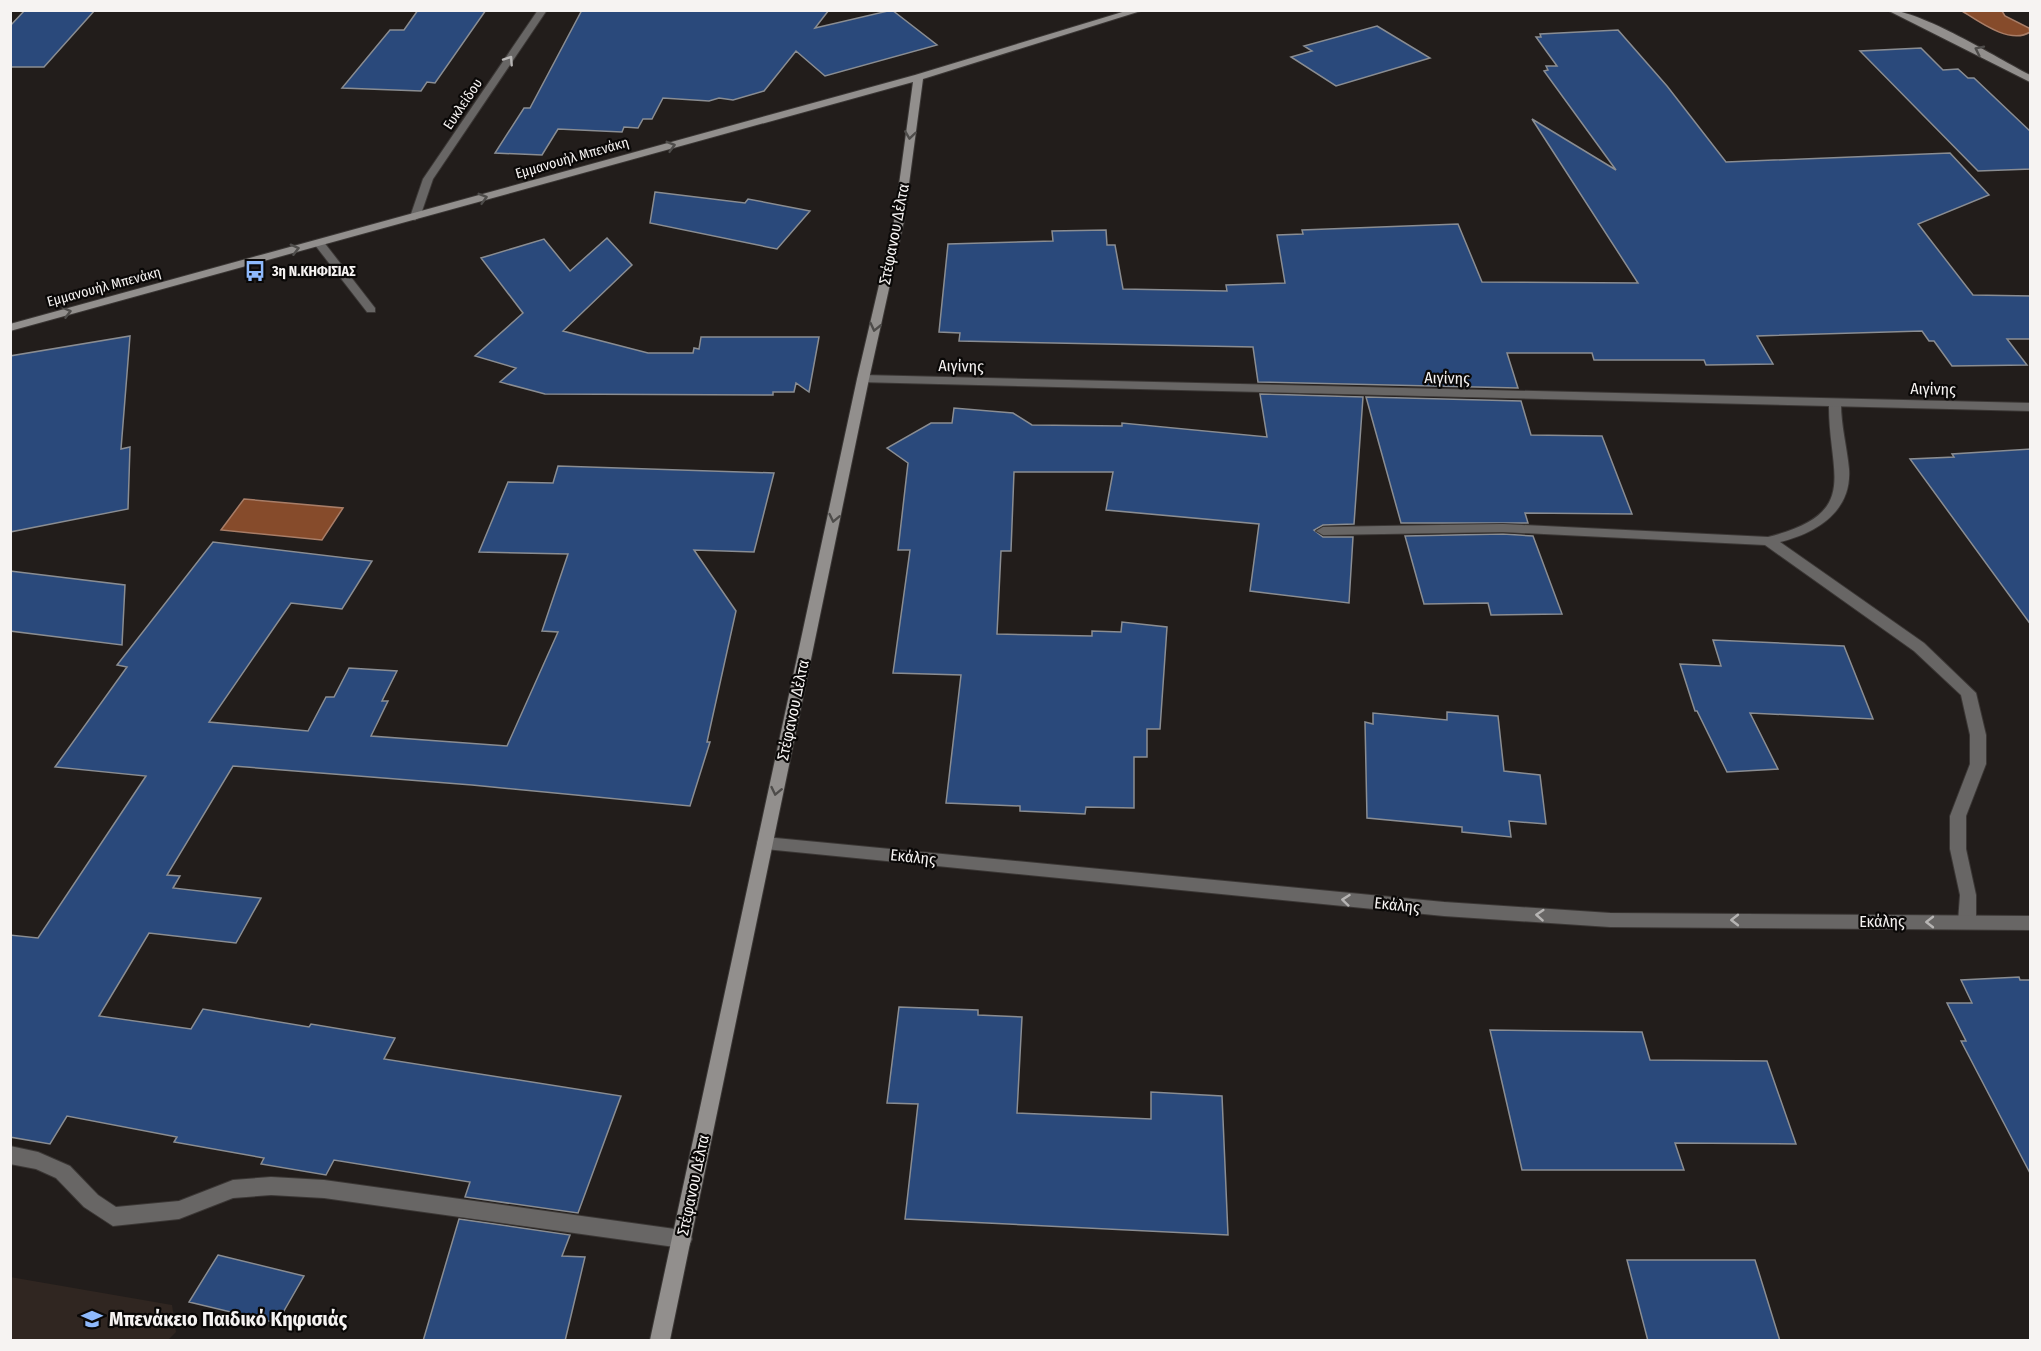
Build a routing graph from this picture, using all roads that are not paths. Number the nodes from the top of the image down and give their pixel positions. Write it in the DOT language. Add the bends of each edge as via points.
graph roads {
  1 [pos="543,10"];
  2 [pos="1140,10"];
  3 [pos="1891,10"];
  4 [pos="918,77"];
  5 [pos="2031,79"];
  6 [pos="415,217"];
  7 [pos="319,243"];
  8 [pos="371,310"];
  9 [pos="10,328"];
  10 [pos="863,380"];
  11 [pos="1835,404"];
  12 [pos="2031,407"];
  13 [pos="1323,531"];
  14 [pos="1768,541"];
  15 [pos="765,843"];
  16 [pos="1967,922"];
  17 [pos="2031,923"];
  18 [pos="10,1155"];
  19 [pos="682,1239"];
  20 [pos="660,1341"];
  6 -- 1 [label="street, Ευκλείδου, one-way" via="428,180"];
  2 -- 4 [label="street, Εμμανουήλ Μπενάκη"];
  5 -- 3 [label="street, one-way"];
  6 -- 4 [label="street, Εμμανουήλ Μπενάκη, one-way"];
  4 -- 10 [label="street, Στέφανου Δέλτα, one-way" via="899,221"];
  6 -- 7 [label="street, Εμμανουήλ Μπενάκη"];
  7 -- 8 [label="street"];
  9 -- 7 [label="street, Εμμανουήλ Μπενάκη, one-way"];
  10 -- 11 [label="street, Αιγίνης"];
  10 -- 15 [label="street, Στέφανου Δέλτα, one-way"];
  11 -- 12 [label="street, Αιγίνης"];
  11 -- 14 [label="street" via="1834,429 1843,471 1838,501 1818,522 1792,536"];
  13 -- 14 [label="street" via="1503,528"];
  14 -- 16 [label="street" via="1919,647 1968,693 1978,735 1978,764 1958,816 1958,849 1968,895"];
  16 -- 15 [label="street, Εκάλης, one-way" via="1610,920 1444,909"];
  15 -- 19 [label="street, Στέφανου Δέλτα"];
  16 -- 17 [label="street, Εκάλης"];
  18 -- 19 [label="street" via="63,1172 113,1217 179,1210 233,1189 271,1186 324,1189"];
  19 -- 20 [label="street, Στέφανου Δέλτα"];
}
